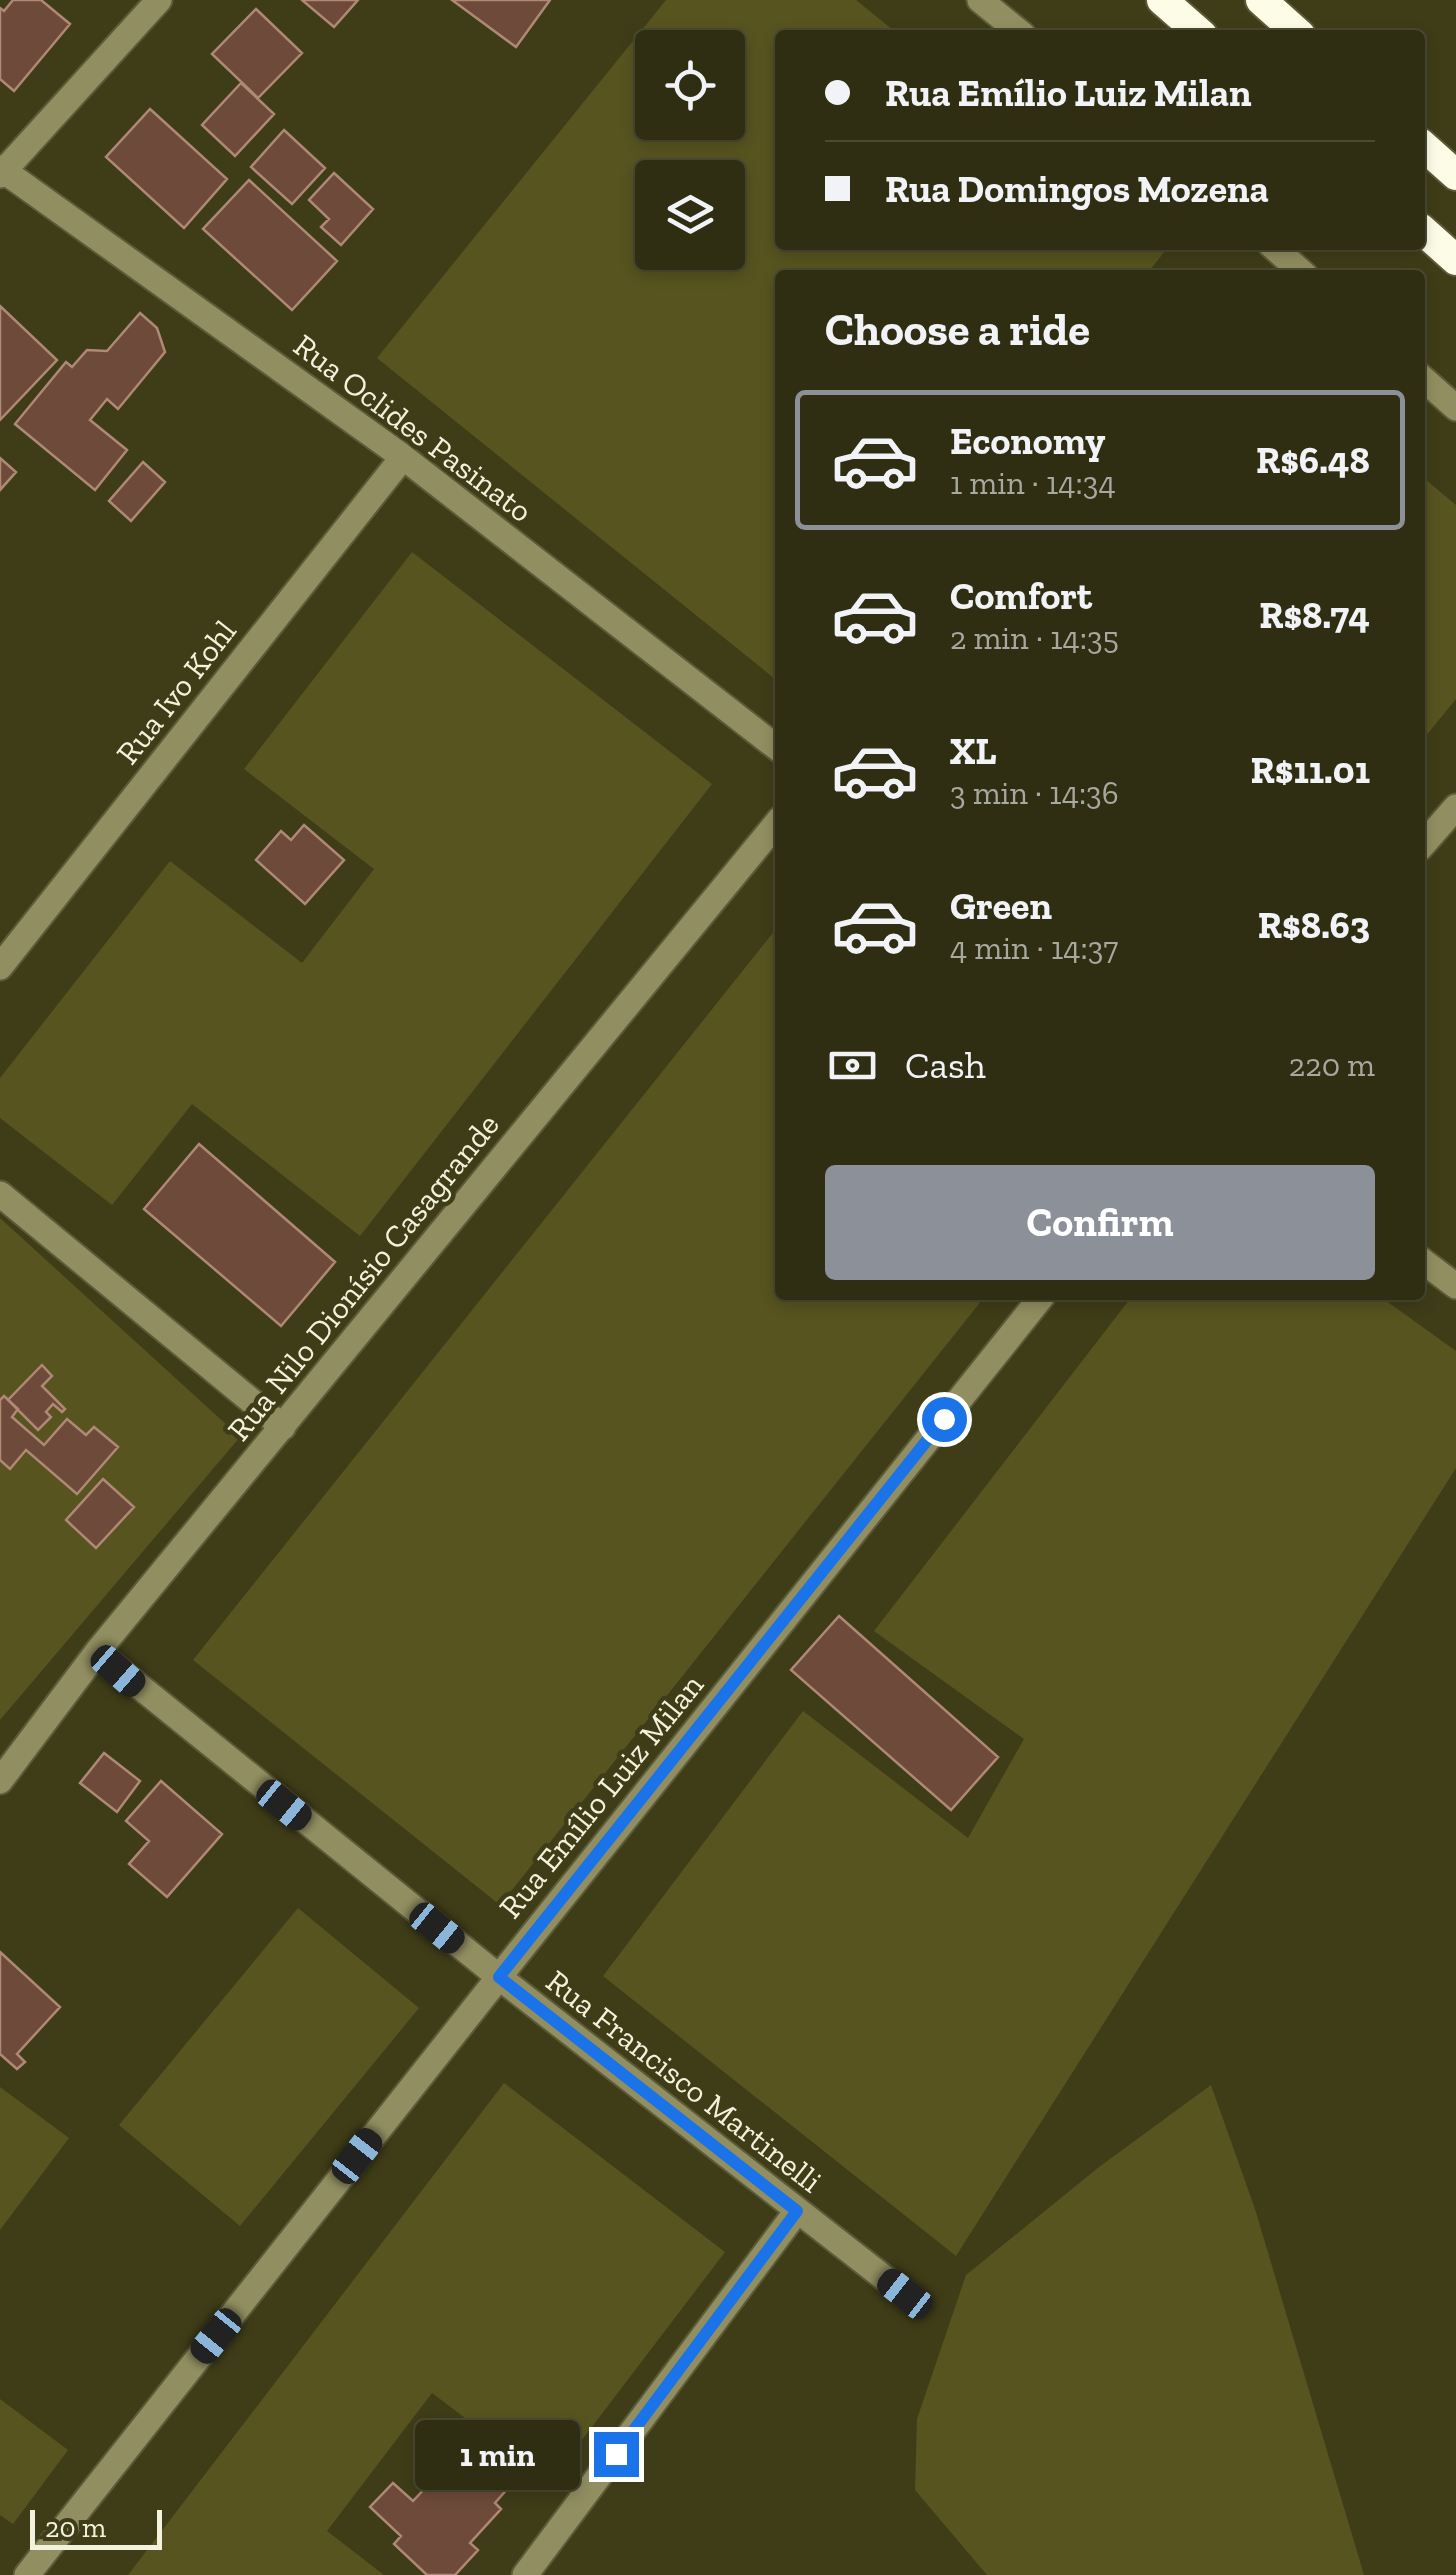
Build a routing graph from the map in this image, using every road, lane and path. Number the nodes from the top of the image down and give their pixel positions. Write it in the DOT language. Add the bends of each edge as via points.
graph roads {
  1 [pos="159,0"];
  2 [pos="980,0"];
  3 [pos="1162,0"];
  4 [pos="1261,0"];
  5 [pos="1017,30"];
  6 [pos="1196,30"];
  7 [pos="1294,30"];
  8 [pos="1425,147"];
  9 [pos="1,171"];
  10 [pos="1456,175"];
  11 [pos="1425,232"];
  12 [pos="1277,250"];
  13 [pos="1456,260"];
  14 [pos="1299,270"];
  15 [pos="1425,380"];
  16 [pos="1456,408"];
  17 [pos="403,457"];
  18 [pos="775,746"];
  19 [pos="1456,807"];
  20 [pos="775,825"];
  21 [pos="1425,842"];
  22 [pos="0,967"];
  23 [pos="0,1194"];
  24 [pos="1425,1263"];
  25 [pos="1456,1286"];
  26 [pos="1039,1300"];
  27 [pos="282,1427"];
  28 [pos="97,1652"];
  29 [pos="0,1781"];
  30 [pos="499,1977"];
  31 [pos="797,2211"];
  32 [pos="905,2294"];
  33 [pos="27,2575"];
  34 [pos="524,2575"];
  1 -- 9 [label="street"];
  2 -- 5 [label="street"];
  3 -- 6 [label="highway"];
  4 -- 7 [label="highway"];
  8 -- 10 [label="highway"];
  9 -- 17 [label="street, Rua Oclides Pasinato"];
  11 -- 13 [label="highway"];
  12 -- 14 [label="street"];
  15 -- 16 [label="street"];
  17 -- 18 [label="street, Rua Oclides Pasinato"];
  17 -- 22 [label="street, Rua Ivo Kohl"];
  19 -- 21 [label="street"];
  20 -- 27 [label="street, Rua Nilo Dionísio Casagrande"];
  23 -- 27 [label="street"];
  24 -- 25 [label="street"];
  26 -- 30 [label="street, Rua Emílio Luiz Milan"];
  27 -- 28 [label="street, Rua Nilo Dionísio Casagrande"];
  28 -- 29 [label="street, Rua Nilo Dionísio Casagrande"];
  28 -- 30 [label="street, Rua Francisco Martinelli"];
  30 -- 31 [label="street, Rua Francisco Martinelli"];
  30 -- 33 [label="street, Rua Emílio Luiz Milan"];
  31 -- 32 [label="street, Rua Francisco Martinelli"];
  31 -- 34 [label="street"];
}
